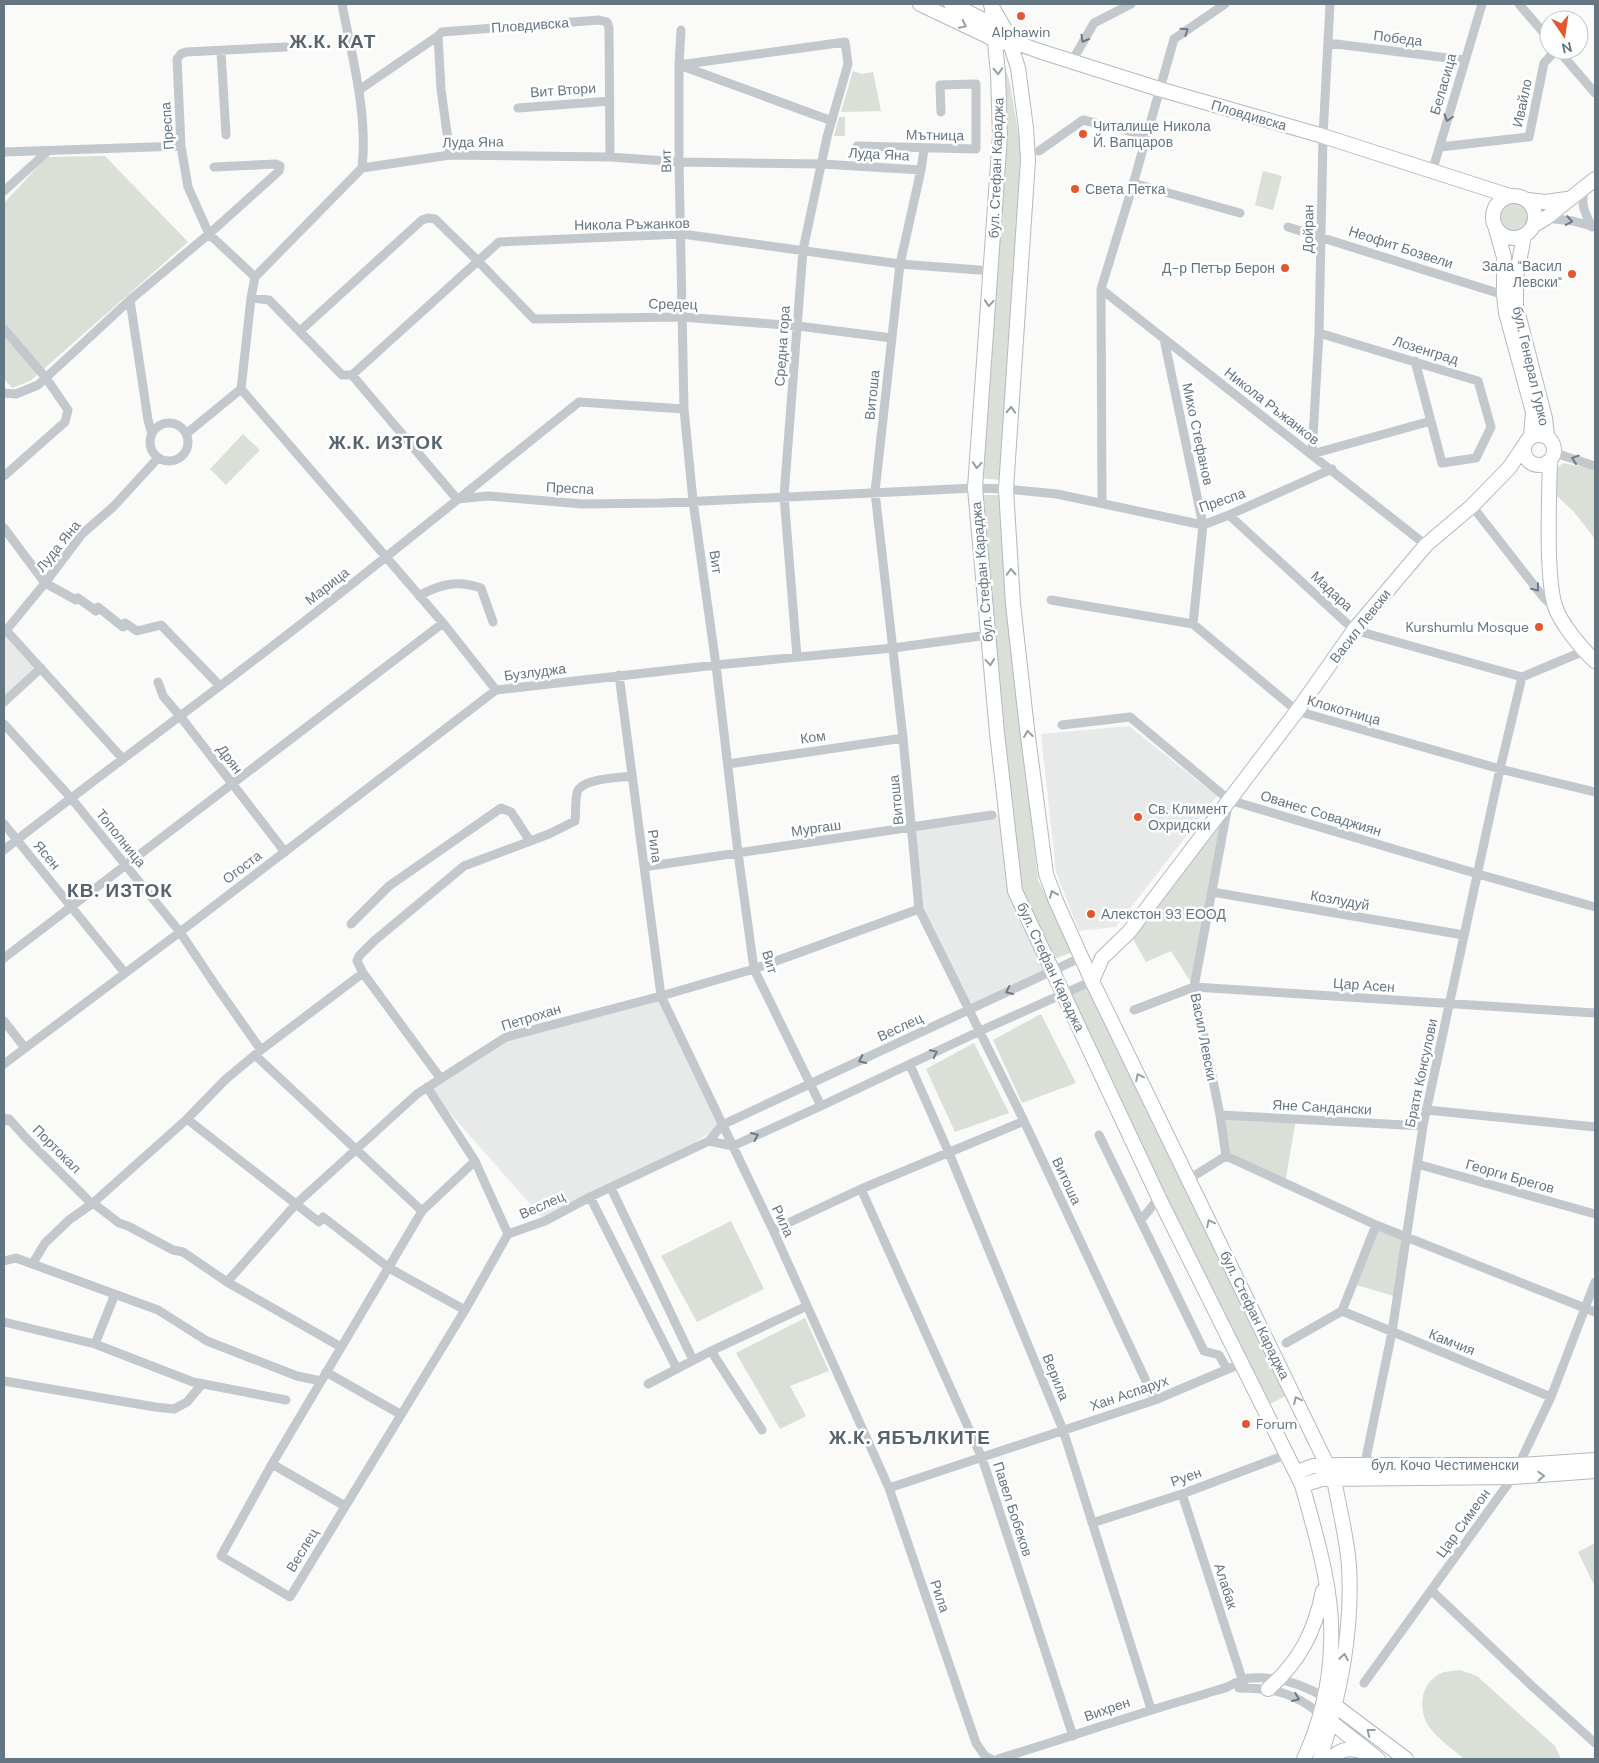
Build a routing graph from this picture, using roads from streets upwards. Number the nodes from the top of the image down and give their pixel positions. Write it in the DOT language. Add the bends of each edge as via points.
graph roads {
  1 [pos="342,4"];
  2 [pos="920,4"];
  3 [pos="951,4"];
  4 [pos="991,4"];
  5 [pos="1131,4"];
  6 [pos="1226,4"];
  7 [pos="1330,4"];
  8 [pos="1482,4"];
  9 [pos="1519,4"];
  10 [pos="994,25"];
  11 [pos="1539,27"];
  12 [pos="681,30"];
  13 [pos="438,36"];
  14 [pos="1009,41"];
  15 [pos="1328,43"];
  16 [pos="286,47"];
  17 [pos="221,51"];
  18 [pos="1039,51"];
  19 [pos="1464,60"];
  20 [pos="1547,60"];
  21 [pos="1566,60"];
  22 [pos="1072,61"];
  23 [pos="679,65"];
  24 [pos="1018,68"];
  25 [pos="1159,89"];
  26 [pos="359,90"];
  27 [pos="1595,93"];
  28 [pos="610,101"];
  29 [pos="518,108"];
  30 [pos="941,112"];
  31 [pos="832,121"];
  32 [pos="226,135"];
  33 [pos="1146,136"];
  34 [pos="1323,136"];
  35 [pos="182,146"];
  36 [pos="857,146"];
  37 [pos="1440,147"];
  38 [pos="924,149"];
  39 [pos="48,151"];
  40 [pos="1039,151"];
  41 [pos="4,152"];
  42 [pos="450,155"];
  43 [pos="610,157"];
  44 [pos="680,162"];
  45 [pos="822,164"];
  46 [pos="214,167"];
  47 [pos="362,168"];
  48 [pos="921,170"];
  49 [pos="1432,172"];
  50 [pos="1590,182"];
  51 [pos="1133,183"];
  52 [pos="1478,186"];
  53 [pos="4,191"];
  54 [pos="1510,196"];
  55 [pos="1568,199"];
  56 [pos="1528,200"];
  57 [pos="1240,213"];
  58 [pos="1493,213"];
  59 [pos="1540,222"];
  60 [pos="1594,227"];
  61 [pos="1288,228"];
  62 [pos="1496,229"];
  63 [pos="209,234"];
  64 [pos="682,234"];
  65 [pos="1524,236"];
  66 [pos="1322,237"];
  67 [pos="803,250"];
  68 [pos="478,261"];
  69 [pos="900,264"];
  70 [pos="992,270"];
  71 [pos="256,277"];
  72 [pos="1101,289"];
  73 [pos="1504,295"];
  74 [pos="251,298"];
  75 [pos="130,300"];
  76 [pos="682,317"];
  77 [pos="798,326"];
  78 [pos="4,329"];
  79 [pos="300,331"];
  80 [pos="1320,333"];
  81 [pos="892,338"];
  82 [pos="1164,339"];
  83 [pos="1415,361"];
  84 [pos="352,375"];
  85 [pos="46,378"];
  86 [pos="242,389"];
  87 [pos="4,393"];
  88 [pos="684,409"];
  89 [pos="1431,421"];
  90 [pos="152,434"];
  91 [pos="186,434"];
  92 [pos="1547,436"];
  93 [pos="1528,441"];
  94 [pos="1312,454"];
  95 [pos="158,458"];
  96 [pos="1543,460"];
  97 [pos="1595,466"];
  98 [pos="1509,468"];
  99 [pos="1332,469"];
  100 [pos="4,476"];
  101 [pos="975,488"];
  102 [pos="1006,488"];
  103 [pos="875,492"];
  104 [pos="784,496"];
  105 [pos="457,499"];
  106 [pos="693,501"];
  107 [pos="1102,503"];
  108 [pos="1472,506"];
  109 [pos="1229,515"];
  110 [pos="1203,525"];
  111 [pos="4,528"];
  112 [pos="1426,546"];
  113 [pos="386,558"];
  114 [pos="45,583"];
  115 [pos="419,596"];
  116 [pos="1050,600"];
  117 [pos="1555,608"];
  118 [pos="493,622"];
  119 [pos="443,623"];
  120 [pos="1193,624"];
  121 [pos="5,630"];
  122 [pos="1354,630"];
  123 [pos="988,635"];
  124 [pos="893,648"];
  125 [pos="1584,652"];
  126 [pos="797,657"];
  127 [pos="1595,661"];
  128 [pos="716,665"];
  129 [pos="41,668"];
  130 [pos="619,676"];
  131 [pos="1522,677"];
  132 [pos="158,682"];
  133 [pos="220,686"];
  134 [pos="496,690"];
  135 [pos="4,702"];
  136 [pos="1297,711"];
  137 [pos="180,716"];
  138 [pos="4,724"];
  139 [pos="1062,725"];
  140 [pos="903,738"];
  141 [pos="123,759"];
  142 [pos="728,764"];
  143 [pos="1500,769"];
  144 [pos="632,776"];
  145 [pos="232,784"];
  146 [pos="1595,792"];
  147 [pos="71,798"];
  148 [pos="1229,800"];
  149 [pos="992,815"];
  150 [pos="4,824"];
  151 [pos="912,828"];
  152 [pos="16,840"];
  153 [pos="530,841"];
  154 [pos="4,850"];
  155 [pos="285,852"];
  156 [pos="738,853"];
  157 [pos="126,865"];
  158 [pos="644,867"];
  159 [pos="1478,874"];
  160 [pos="1212,892"];
  161 [pos="72,906"];
  162 [pos="1595,907"];
  163 [pos="919,909"];
  164 [pos="351,924"];
  165 [pos="180,932"];
  166 [pos="1464,935"];
  167 [pos="1082,957"];
  168 [pos="4,958"];
  169 [pos="1102,958"];
  170 [pos="754,968"];
  171 [pos="1054,970"];
  172 [pos="125,973"];
  173 [pos="363,973"];
  174 [pos="1092,981"];
  175 [pos="1194,987"];
  176 [pos="1064,993"];
  177 [pos="661,996"];
  178 [pos="1450,1004"];
  179 [pos="969,1009"];
  180 [pos="1134,1010"];
  181 [pos="1595,1013"];
  182 [pos="4,1021"];
  183 [pos="980,1031"];
  184 [pos="25,1048"];
  185 [pos="258,1052"];
  186 [pos="4,1064"];
  187 [pos="910,1065"];
  188 [pos="441,1079"];
  189 [pos="810,1084"];
  190 [pos="427,1087"];
  191 [pos="821,1106"];
  192 [pos="1427,1110"];
  193 [pos="1220,1115"];
  194 [pos="4,1118"];
  195 [pos="187,1119"];
  196 [pos="1024,1121"];
  197 [pos="722,1125"];
  198 [pos="1423,1126"];
  199 [pos="1595,1128"];
  200 [pos="1099,1134"];
  201 [pos="709,1141"];
  202 [pos="733,1146"];
  203 [pos="357,1148"];
  204 [pos="949,1153"];
  205 [pos="1226,1156"];
  206 [pos="475,1161"];
  207 [pos="1417,1164"];
  208 [pos="1189,1179"];
  209 [pos="611,1188"];
  210 [pos="861,1189"];
  211 [pos="590,1197"];
  212 [pos="1159,1198"];
  213 [pos="92,1203"];
  214 [pos="296,1204"];
  215 [pos="422,1211"];
  216 [pos="1595,1214"];
  217 [pos="1141,1220"];
  218 [pos="1376,1225"];
  219 [pos="773,1230"];
  220 [pos="508,1234"];
  221 [pos="1407,1236"];
  222 [pos="4,1260"];
  223 [pos="33,1263"];
  224 [pos="389,1268"];
  225 [pos="227,1282"];
  226 [pos="1595,1282"];
  227 [pos="115,1294"];
  228 [pos="807,1306"];
  229 [pos="1585,1308"];
  230 [pos="465,1310"];
  231 [pos="1342,1311"];
  232 [pos="1595,1312"];
  233 [pos="4,1322"];
  234 [pos="1392,1332"];
  235 [pos="95,1344"];
  236 [pos="1286,1344"];
  237 [pos="341,1347"];
  238 [pos="711,1351"];
  239 [pos="693,1360"];
  240 [pos="677,1368"];
  241 [pos="324,1376"];
  242 [pos="4,1381"];
  243 [pos="202,1384"];
  244 [pos="648,1384"];
  245 [pos="1551,1397"];
  246 [pos="286,1400"];
  247 [pos="1155,1400"];
  248 [pos="400,1414"];
  249 [pos="762,1430"];
  250 [pos="1064,1430"];
  251 [pos="1288,1454"];
  252 [pos="982,1458"];
  253 [pos="1595,1460"];
  254 [pos="272,1464"];
  255 [pos="1328,1466"];
  256 [pos="1516,1471"];
  257 [pos="1595,1471"];
  258 [pos="1296,1472"];
  259 [pos="1364,1472"];
  260 [pos="1334,1479"];
  261 [pos="1302,1485"];
  262 [pos="889,1488"];
  263 [pos="1182,1494"];
  264 [pos="345,1506"];
  265 [pos="1092,1523"];
  266 [pos="1325,1582"];
  267 [pos="1431,1590"];
  268 [pos="1243,1683"];
  269 [pos="1364,1683"];
  270 [pos="1273,1684"];
  271 [pos="1330,1701"];
  272 [pos="1151,1709"];
  273 [pos="1325,1718"];
  274 [pos="1073,1736"];
  275 [pos="1595,1743"];
  276 [pos="1376,1758"];
  277 [pos="991,1759"];
  278 [pos="998,1759"];
  279 [pos="1304,1759"];
  280 [pos="1320,1759"];
  281 [pos="1330,1759"];
  282 [pos="1406,1759"];
  1 -- 26 [label="street"];
  2 -- 14 [label="street, Пловдивска, one-way"];
  3 -- 10 [label="street, Пловдивска"];
  4 -- 10 [label="street, бул. Стефан Караджа"];
  4 -- 14 [label="street, бул. Стефан Караджа"];
  5 -- 22 [label="street, one-way" via="1094,23"];
  25 -- 6 [label="street, one-way" via="1174,39"];
  7 -- 15 [label="street, Дойран"];
  8 -- 19 [label="street, Беласица"];
  9 -- 11 [label="street"];
  10 -- 14 [label="street, Пловдивска"];
  12 -- 23 [label="street, Вит"];
  13 -- 26 [label="street"];
  13 -- 28 [label="street, Пловдивска" via="442,32 607,22"];
  13 -- 42 [label="street"];
  14 -- 18 [label="street, Пловдивска"];
  14 -- 24 [label="street, бул. Стефан Караджа"];
  14 -- 70 [label="street, бул. Стефан Караджа, one-way"];
  15 -- 19 [label="street, Победа"];
  15 -- 34 [label="street, Дойран"];
  16 -- 17 [label="street, Преспа"];
  17 -- 32 [label="street"];
  17 -- 35 [label="street, Преспа" via="186,52 177,59"];
  18 -- 22 [label="street, Пловдивска"];
  18 -- 24 [label="street"];
  19 -- 37 [label="street, Беласица, one-way"];
  20 -- 37 [label="street, Ивайло" via="1529,137"];
  21 -- 27 [label="street"];
  22 -- 25 [label="street, Пловдивска"];
  23 -- 31 [label="street"];
  23 -- 31 [label="street, Средна гора" via="845,42 848,64"];
  23 -- 44 [label="street, Вит"];
  102 -- 24 [label="street, бул. Стефан Караджа, one-way" via="1028,160"];
  25 -- 33 [label="street"];
  25 -- 34 [label="street, Пловдивска"];
  26 -- 47 [label="street" via="365,147"];
  28 -- 29 [label="street, Вит Втори"];
  28 -- 43 [label="street, Пловдивска"];
  30 -- 38 [label="street, Мътница" via="940,85 976,84 976,149"];
  31 -- 45 [label="street, Средна гора"];
  33 -- 40 [label="street" via="1083,120"];
  33 -- 51 [label="street"];
  34 -- 49 [label="street, Пловдивска"];
  34 -- 66 [label="street, Дойран"];
  35 -- 39 [label="street"];
  35 -- 63 [label="street, Преспа" via="188,187"];
  36 -- 38 [label="street, Мътница"];
  37 -- 49 [label="street, Беласица"];
  38 -- 48 [label="street, Витоша"];
  39 -- 41 [label="street"];
  39 -- 53 [label="street"];
  42 -- 43 [label="street, Луда Яна"];
  42 -- 47 [label="street, Луда Яна"];
  43 -- 44 [label="street, Луда Яна"];
  44 -- 45 [label="street, Луда Яна"];
  44 -- 64 [label="street, Вит"];
  45 -- 48 [label="street, Луда Яна"];
  45 -- 67 [label="street, Средна гора"];
  46 -- 63 [label="street" via="280,166 279,171"];
  47 -- 71 [label="street"];
  48 -- 69 [label="street, Витоша"];
  49 -- 52 [label="street, Пловдивска"];
  50 -- 55 [label="street"];
  50 -- 60 [label="street" via="1582,198"];
  51 -- 57 [label="street"];
  51 -- 72 [label="street"];
  52 -- 54 [label="street, Пловдивска"];
  52 -- 58 [label="street"];
  54 -- 56 [label="street"];
  54 -- 58 [label="street" via="1499,202"];
  55 -- 56 [label="street"];
  55 -- 59 [label="street"];
  56 -- 59 [label="street"];
  58 -- 62 [label="street"];
  59 -- 60 [label="street, one-way" via="1573,221"];
  59 -- 65 [label="street"];
  61 -- 66 [label="street, Неофит Бозвели"];
  62 -- 65 [label="street" via="1506,237"];
  62 -- 73 [label="street, бул. Генерал Гурко" via="1504,257"];
  63 -- 71 [label="street, Преспа"];
  63 -- 75 [label="street"];
  64 -- 67 [label="street, Никола Ръжанков"];
  64 -- 68 [label="street, Никола Ръжанков" via="499,242"];
  64 -- 76 [label="street, Вит"];
  65 -- 92 [label="street, бул. Генерал Гурко" via="1516,278 1516,306"];
  66 -- 73 [label="street, Неофит Бозвели"];
  66 -- 80 [label="street, Дойран"];
  67 -- 69 [label="street, Никола Ръжанков"];
  67 -- 77 [label="street, Средна гора"];
  68 -- 76 [label="street, Средец" via="534,319"];
  68 -- 79 [label="street, Средец" via="434,219 422,220"];
  68 -- 84 [label="street, Никола Ръжанков"];
  69 -- 70 [label="street, Никола Ръжанков"];
  69 -- 81 [label="street, Витоша"];
  70 -- 101 [label="street, бул. Стефан Караджа, one-way"];
  71 -- 74 [label="street"];
  72 -- 82 [label="street, Никола Ръжанков"];
  72 -- 107 [label="street"];
  73 -- 93 [label="street, бул. Генерал Гурко" via="1532,412"];
  74 -- 79 [label="street" via="269,300"];
  74 -- 86 [label="street"];
  75 -- 85 [label="street"];
  75 -- 90 [label="street"];
  76 -- 77 [label="street, Средец"];
  76 -- 88 [label="street, Вит"];
  77 -- 81 [label="street, Средец"];
  77 -- 104 [label="street, Средна гора"];
  78 -- 85 [label="street"];
  79 -- 84 [label="street" via="342,375"];
  80 -- 83 [label="street, Лозенград"];
  80 -- 94 [label="street, Дойран"];
  81 -- 103 [label="street, Витоша"];
  82 -- 94 [label="street, Никола Ръжанков"];
  82 -- 110 [label="street, Михо Стефанов"];
  83 -- 89 [label="street"];
  83 -- 89 [label="street, Лозенград" via="1478,380 1491,428 1476,458 1442,463"];
  84 -- 105 [label="street"];
  85 -- 87 [label="street" via="26,391"];
  85 -- 100 [label="street" via="68,410 65,422"];
  86 -- 91 [label="street"];
  86 -- 113 [label="street, Бузлуджа"];
  88 -- 105 [label="street, Марица" via="579,402"];
  88 -- 106 [label="street, Вит"];
  89 -- 94 [label="street"];
  90 -- 91 [label="street" via="158,427 174,424"];
  90 -- 95 [label="street" via="151,447"];
  91 -- 95 [label="street" via="188,444 185,453 177,460"];
  92 -- 93 [label="street" via="1539,434"];
  92 -- 96 [label="street, бул. Генерал Гурко" via="1553,442"];
  93 -- 96 [label="street" via="1525,455"];
  93 -- 98 [label="street, Васил Левски"];
  94 -- 99 [label="street, Никола Ръжанков"];
  95 -- 114 [label="street, Луда Яна" via="114,506 82,534"];
  97 -- 96 [label="street, one-way"];
  96 -- 98 [label="street"];
  96 -- 117 [label="street" via="1548,498 1550,582"];
  98 -- 108 [label="street, Васил Левски"];
  99 -- 109 [label="street, Преспа"];
  99 -- 112 [label="street, Никола Ръжанков"];
  101 -- 102 [label="street, Преспа"];
  101 -- 103 [label="street, Преспа"];
  101 -- 123 [label="street, бул. Стефан Караджа"];
  102 -- 107 [label="street, Преспа"];
  167 -- 102 [label="street, бул. Стефан Караджа, one-way" via="1046,874 1013,604"];
  103 -- 104 [label="street, Преспа"];
  103 -- 124 [label="street, Витоша"];
  104 -- 106 [label="street, Преспа"];
  104 -- 126 [label="street, Средна гора"];
  105 -- 106 [label="street, Преспа" via="488,496 583,504"];
  105 -- 113 [label="street, Марица"];
  106 -- 128 [label="street, Вит"];
  107 -- 110 [label="street, Преспа"];
  108 -- 112 [label="street, Васил Левски"];
  108 -- 117 [label="street, one-way"];
  109 -- 110 [label="street, Преспа"];
  109 -- 122 [label="street, Мадара"];
  110 -- 120 [label="street, Михо Стефанов"];
  111 -- 114 [label="street"];
  112 -- 122 [label="street, Васил Левски"];
  113 -- 115 [label="street, Бузлуджа"];
  113 -- 133 [label="street, Марица"];
  114 -- 121 [label="street, Луда Яна"];
  114 -- 133 [label="street" via="76,600 78,598 96,611 98,606 123,626 125,623 136,631 161,625"];
  115 -- 118 [label="street" via="452,584 481,588"];
  115 -- 119 [label="street, Бузлуджа"];
  116 -- 120 [label="street"];
  117 -- 125 [label="street"];
  119 -- 134 [label="street, Бузлуджа"];
  119 -- 145 [label="street"];
  120 -- 136 [label="street, Клокотница"];
  121 -- 129 [label="street"];
  122 -- 131 [label="street, Мадара"];
  122 -- 136 [label="street, Васил Левски"];
  123 -- 124 [label="street, Бузлуджа"];
  123 -- 171 [label="street, бул. Стефан Караджа, one-way" via="1015,891"];
  124 -- 126 [label="street, Бузлуджа"];
  124 -- 140 [label="street, Витоша"];
  125 -- 127 [label="street"];
  125 -- 131 [label="street"];
  126 -- 128 [label="street, Бузлуджа"];
  128 -- 130 [label="street, Бузлуджа"];
  128 -- 142 [label="street, Вит"];
  129 -- 135 [label="street"];
  129 -- 141 [label="street"];
  130 -- 134 [label="street, Бузлуджа"];
  130 -- 144 [label="street, Рила"];
  131 -- 143 [label="street, Братя Консулови"];
  132 -- 137 [label="street, Дрян" via="163,696"];
  133 -- 137 [label="street, Марица"];
  134 -- 155 [label="street, Огоста"];
  136 -- 143 [label="street, Клокотница"];
  136 -- 148 [label="street, Васил Левски"];
  137 -- 141 [label="street, Марица"];
  137 -- 145 [label="street, Дрян"];
  138 -- 147 [label="street, Тополница"];
  139 -- 148 [label="street, Ованес Соваджиян" via="1130,717"];
  140 -- 142 [label="street, Ком"];
  140 -- 151 [label="street, Витоша"];
  141 -- 147 [label="street, Марица"];
  142 -- 156 [label="street, Вит"];
  143 -- 146 [label="street, Клокотница"];
  143 -- 159 [label="street, Братя Консулови"];
  144 -- 153 [label="street" via="583,784 577,791 575,821"];
  144 -- 158 [label="street, Рила"];
  145 -- 155 [label="street, Дрян"];
  145 -- 157 [label="street"];
  147 -- 152 [label="street, Марица"];
  147 -- 157 [label="street, Тополница"];
  148 -- 159 [label="street, Ованес Соваджиян"];
  148 -- 160 [label="street, Васил Левски"];
  148 -- 169 [label="street, Васил Левски" via="1129,932"];
  149 -- 151 [label="street, Мургаш"];
  150 -- 152 [label="street, Ясен"];
  151 -- 156 [label="street, Мургаш"];
  151 -- 163 [label="street, Витоша"];
  152 -- 154 [label="street, Марица"];
  152 -- 161 [label="street, Ясен"];
  153 -- 164 [label="street" via="511,812 501,808 389,886"];
  153 -- 173 [label="street" via="464,866 359,956 357,961"];
  155 -- 165 [label="street, Огоста"];
  156 -- 158 [label="street, Мургаш"];
  156 -- 170 [label="street, Вит"];
  157 -- 161 [label="street"];
  157 -- 165 [label="street, Тополница"];
  158 -- 177 [label="street, Рила"];
  159 -- 162 [label="street, Ованес Соваджиян"];
  159 -- 166 [label="street, Братя Консулови"];
  160 -- 166 [label="street, Козлудуй"];
  160 -- 175 [label="street, Васил Левски"];
  161 -- 168 [label="street"];
  161 -- 172 [label="street, Ясен"];
  163 -- 170 [label="street, Петрохан"];
  163 -- 179 [label="street, Витоша"];
  165 -- 172 [label="street, Огоста"];
  165 -- 185 [label="street, Тополница"];
  166 -- 178 [label="street, Братя Консулови"];
  167 -- 169 [label="street"];
  167 -- 171 [label="street, Веслец"];
  167 -- 174 [label="street, бул. Стефан Караджа"];
  169 -- 174 [label="street"];
  170 -- 177 [label="street, Петрохан"];
  170 -- 189 [label="street, Вит"];
  171 -- 176 [label="street, бул. Стефан Караджа"];
  171 -- 179 [label="street, Веслец, one-way"];
  172 -- 184 [label="street, Огоста"];
  173 -- 185 [label="street"];
  173 -- 188 [label="street"];
  174 -- 176 [label="street"];
  208 -- 174 [label="street, бул. Стефан Караджа, one-way"];
  175 -- 178 [label="street, Цар Асен"];
  175 -- 180 [label="street, Цар Асен"];
  175 -- 193 [label="street, Васил Левски"];
  176 -- 183 [label="street"];
  176 -- 212 [label="street, бул. Стефан Караджа"];
  177 -- 188 [label="street, Петрохан" via="506,1037"];
  177 -- 197 [label="street, Рила"];
  178 -- 181 [label="street, Цар Асен"];
  178 -- 192 [label="street, Братя Консулови"];
  179 -- 183 [label="street, Витоша"];
  179 -- 189 [label="street, Веслец, one-way"];
  182 -- 184 [label="street"];
  187 -- 183 [label="street, one-way"];
  183 -- 196 [label="street, Витоша"];
  184 -- 186 [label="street, Огоста"];
  185 -- 195 [label="street"];
  185 -- 203 [label="street, Тополница"];
  187 -- 191 [label="street"];
  187 -- 204 [label="street, Верила"];
  188 -- 190 [label="street, Петрохан"];
  189 -- 191 [label="street, Вит"];
  189 -- 197 [label="street, Веслец"];
  190 -- 203 [label="street, Петрохан"];
  190 -- 206 [label="street"];
  202 -- 191 [label="street, one-way"];
  192 -- 198 [label="street, Братя Консулови"];
  192 -- 199 [label="street"];
  193 -- 198 [label="street, Яне Сандански"];
  193 -- 205 [label="street, Васил Левски"];
  194 -- 213 [label="street, Портокал" via="6,1121 9,1119"];
  195 -- 213 [label="street"];
  195 -- 214 [label="street"];
  196 -- 204 [label="street"];
  196 -- 247 [label="street, Витоша"];
  197 -- 201 [label="street, Веслец"];
  197 -- 202 [label="street, Рила"];
  198 -- 207 [label="street, Братя Консулови"];
  200 -- 217 [label="street"];
  201 -- 202 [label="street"];
  201 -- 209 [label="street, Веслец"];
  202 -- 219 [label="street, Рила"];
  203 -- 214 [label="street, Петрохан"];
  203 -- 215 [label="street, Тополница"];
  204 -- 210 [label="street"];
  204 -- 250 [label="street, Верила"];
  205 -- 208 [label="street"];
  205 -- 218 [label="street"];
  206 -- 215 [label="street, Веслец"];
  206 -- 220 [label="street"];
  207 -- 216 [label="street, Георги Брегов"];
  207 -- 221 [label="street, Братя Консулови"];
  255 -- 208 [label="street, бул. Стефан Караджа, one-way"];
  209 -- 211 [label="street, Веслец"];
  209 -- 239 [label="street"];
  210 -- 219 [label="street"];
  210 -- 252 [label="street, Павел Бобеков"];
  211 -- 220 [label="street, Веслец" via="545,1221"];
  211 -- 240 [label="street"];
  212 -- 217 [label="street"];
  212 -- 251 [label="street, бул. Стефан Караджа"];
  213 -- 223 [label="street" via="45,1243"];
  213 -- 225 [label="street, Портокал" via="119,1223 183,1252"];
  214 -- 224 [label="street" via="319,1222 323,1217"];
  214 -- 225 [label="street, Петрохан"];
  215 -- 224 [label="street, Веслец"];
  217 -- 247 [label="street, Хан Аспарух" via="1204,1351 1219,1355 1231,1368"];
  218 -- 221 [label="street"];
  218 -- 231 [label="street"];
  219 -- 228 [label="street, Рила"];
  220 -- 230 [label="street, Веслец"];
  221 -- 229 [label="street"];
  221 -- 234 [label="street, Братя Консулови"];
  222 -- 223 [label="street" via="16,1258"];
  223 -- 227 [label="street"];
  224 -- 230 [label="street"];
  224 -- 237 [label="street, Веслец"];
  225 -- 237 [label="street, Портокал"];
  226 -- 229 [label="street, Цар Симеон"];
  227 -- 235 [label="street"];
  227 -- 241 [label="street" via="158,1310 207,1341 297,1376"];
  228 -- 238 [label="street"];
  228 -- 262 [label="street, Рила"];
  229 -- 232 [label="street"];
  229 -- 245 [label="street, Цар Симеон"];
  230 -- 248 [label="street, Веслец"];
  231 -- 234 [label="street, Камчия"];
  231 -- 236 [label="street"];
  233 -- 235 [label="street"];
  234 -- 245 [label="street, Камчия"];
  234 -- 259 [label="street, Братя Консулови"];
  235 -- 243 [label="street"];
  237 -- 241 [label="street, Веслец"];
  238 -- 239 [label="street"];
  238 -- 249 [label="street"];
  239 -- 240 [label="street"];
  240 -- 244 [label="street"];
  241 -- 248 [label="street"];
  241 -- 254 [label="street, Веслец"];
  242 -- 243 [label="street" via="174,1409 186,1402"];
  243 -- 246 [label="street"];
  245 -- 256 [label="street, Цар Симеон"];
  247 -- 250 [label="street, Хан Аспарух"];
  248 -- 264 [label="street, Веслец"];
  250 -- 252 [label="street, Хан Аспарух"];
  250 -- 265 [label="street, Верила"];
  251 -- 258 [label="street, бул. Стефан Караджа"];
  251 -- 263 [label="street, Руен"];
  252 -- 262 [label="street, Хан Аспарух"];
  252 -- 274 [label="street, Павел Бобеков"];
  253 -- 256 [label="street, бул. Кочо Честименски"];
  254 -- 264 [label="street"];
  254 -- 264 [label="street, Веслец" via="221,1556 290,1597"];
  255 -- 258 [label="street, бул. Кочо Честименски" via="1313,1466"];
  255 -- 259 [label="street, бул. Кочо Честименски"];
  255 -- 260 [label="street, бул. Стефан Караджа"];
  256 -- 257 [label="street, бул. Кочо Честименски, one-way"];
  256 -- 259 [label="street, бул. Кочо Честименски"];
  256 -- 267 [label="street, Цар Симеон"];
  258 -- 261 [label="street, бул. Стефан Караджа"];
  259 -- 260 [label="street, бул. Кочо Честименски"];
  260 -- 261 [label="street, бул. Кочо Честименски"];
  271 -- 260 [label="street, бул. Стефан Караджа, one-way" via="1348,1632 1350,1607 1349,1564"];
  261 -- 266 [label="street, бул. Стефан Караджа"];
  262 -- 277 [label="street, Рила" via="976,1743"];
  263 -- 265 [label="street, Руен"];
  263 -- 268 [label="street, Алабак"];
  265 -- 272 [label="street, Верила"];
  266 -- 270 [label="street" via="1319,1612 1306,1643 1296,1660"];
  266 -- 271 [label="street, бул. Стефан Караджа" via="1332,1644 1328,1681"];
  267 -- 269 [label="street, Цар Симеон"];
  267 -- 275 [label="street"];
  268 -- 270 [label="street"];
  268 -- 270 [label="street" via="1253,1678"];
  268 -- 272 [label="street, Вихрен"];
  270 -- 271 [label="street" via="1308,1687"];
  270 -- 273 [label="street, one-way" via="1307,1703"];
  271 -- 273 [label="street, бул. Стефан Караджа"];
  282 -- 271 [label="street, one-way"];
  272 -- 274 [label="street, Вихрен"];
  273 -- 276 [label="street"];
  273 -- 279 [label="street, бул. Стефан Караджа"];
  273 -- 280 [label="street, бул. Стефан Караджа"];
  274 -- 278 [label="street, Вихрен"];
  276 -- 281 [label="street" via="1355,1749 1344,1749"];
}
